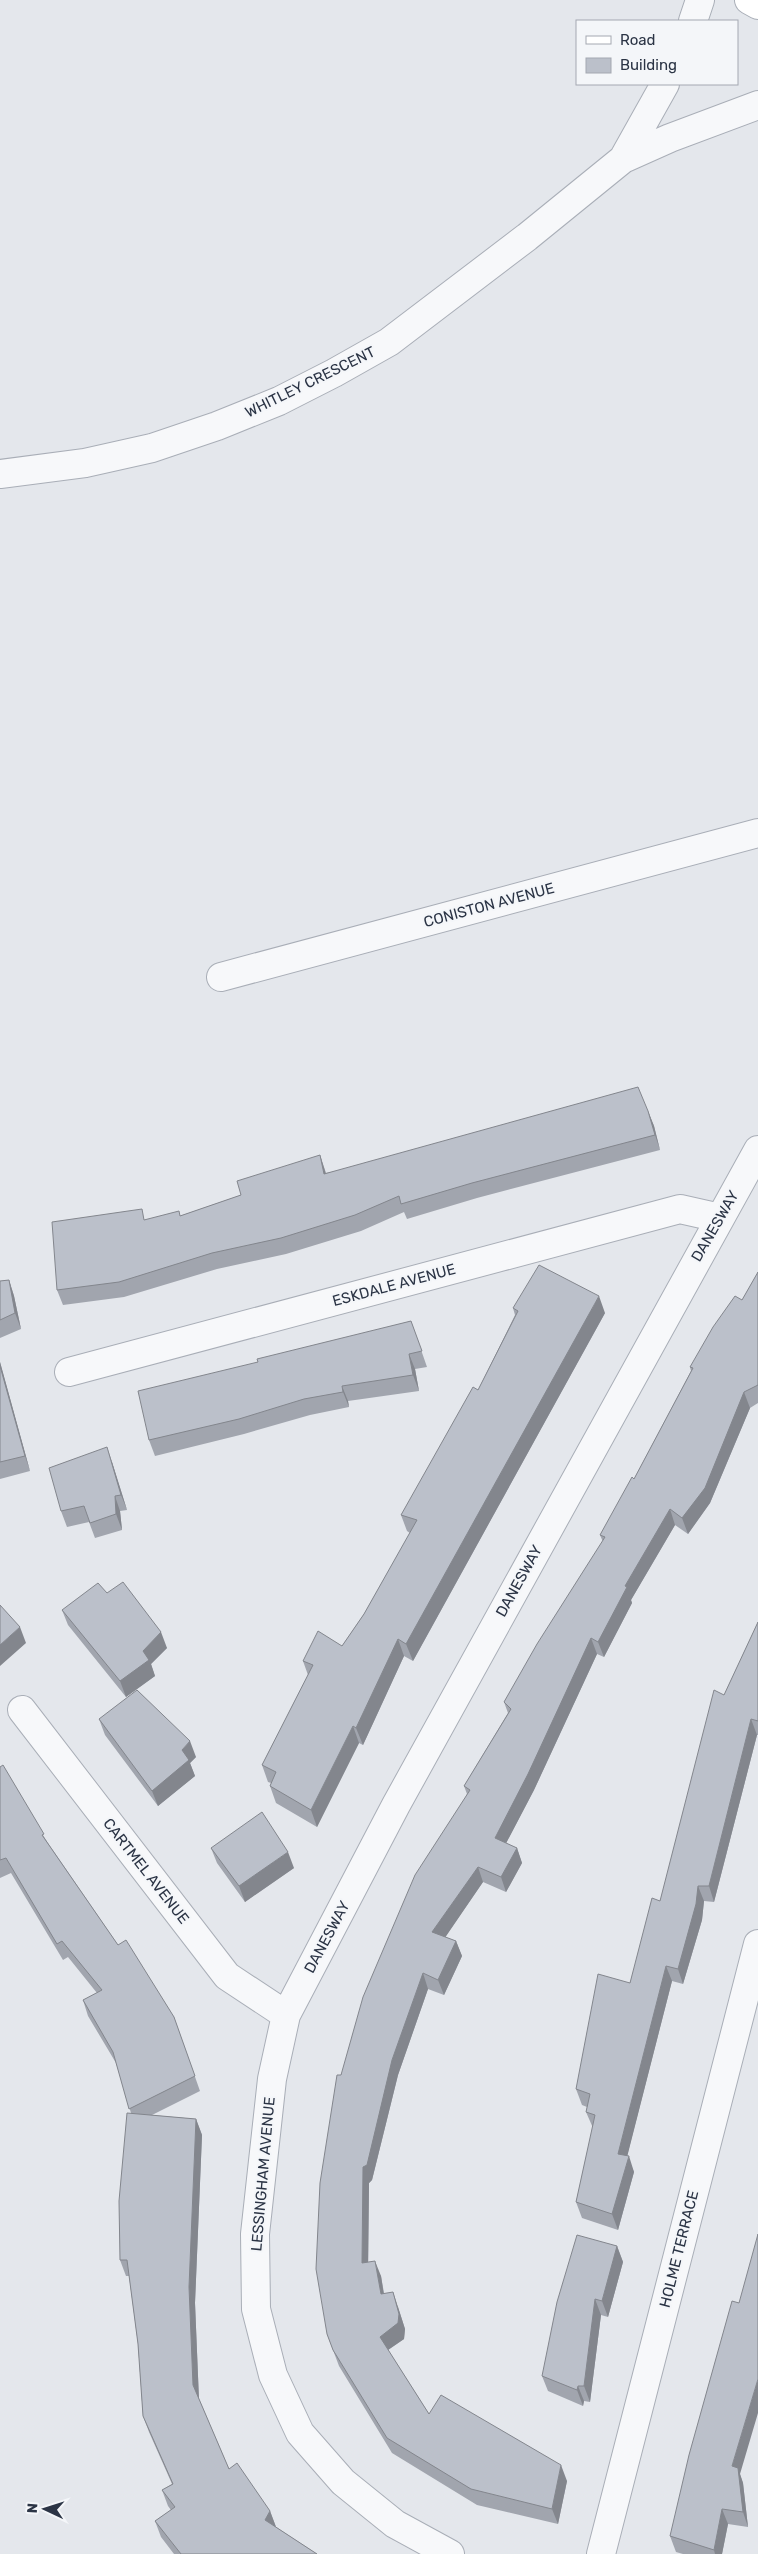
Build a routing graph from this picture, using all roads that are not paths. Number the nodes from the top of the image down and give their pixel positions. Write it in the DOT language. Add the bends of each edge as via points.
graph roads {
  1 [pos="700,0"];
  2 [pos="748,0"];
  3 [pos="758,5"];
  4 [pos="693,20"];
  5 [pos="663,85"];
  6 [pos="758,105"];
  7 [pos="623,159"];
  8 [pos="0,474"];
  9 [pos="758,833"];
  10 [pos="221,978"];
  11 [pos="758,1150"];
  12 [pos="720,1218"];
  13 [pos="69,1372"];
  14 [pos="22,1710"];
  15 [pos="758,1944"];
  16 [pos="286,2015"];
  17 [pos="450,2554"];
  18 [pos="601,2554"];
  1 -- 4 [label="street"];
  2 -- 3 [label="main road"];
  5 -- 7 [label="street, WHITLEY CRESCENT"];
  6 -- 7 [label="street, WHITLEY CRESCENT"];
  7 -- 8 [label="street, WHITLEY CRESCENT" via="389,342 334,374 217,426 152,448 85,463"];
  9 -- 10 [label="street, CONISTON AVENUE"];
  11 -- 12 [label="street, DANESWAY"];
  12 -- 13 [label="street, ESKDALE AVENUE" via="680,1209"];
  12 -- 16 [label="street, DANESWAY" via="406,1787"];
  14 -- 16 [label="street, CARTMEL AVENUE" via="227,1976"];
  15 -- 18 [label="street, HOLME TERRACE"];
  16 -- 17 [label="street, LESSINGHAM AVENUE" via="272,2079 255,2234 256,2309 272,2375 300,2432 343,2482 395,2524"];
}
